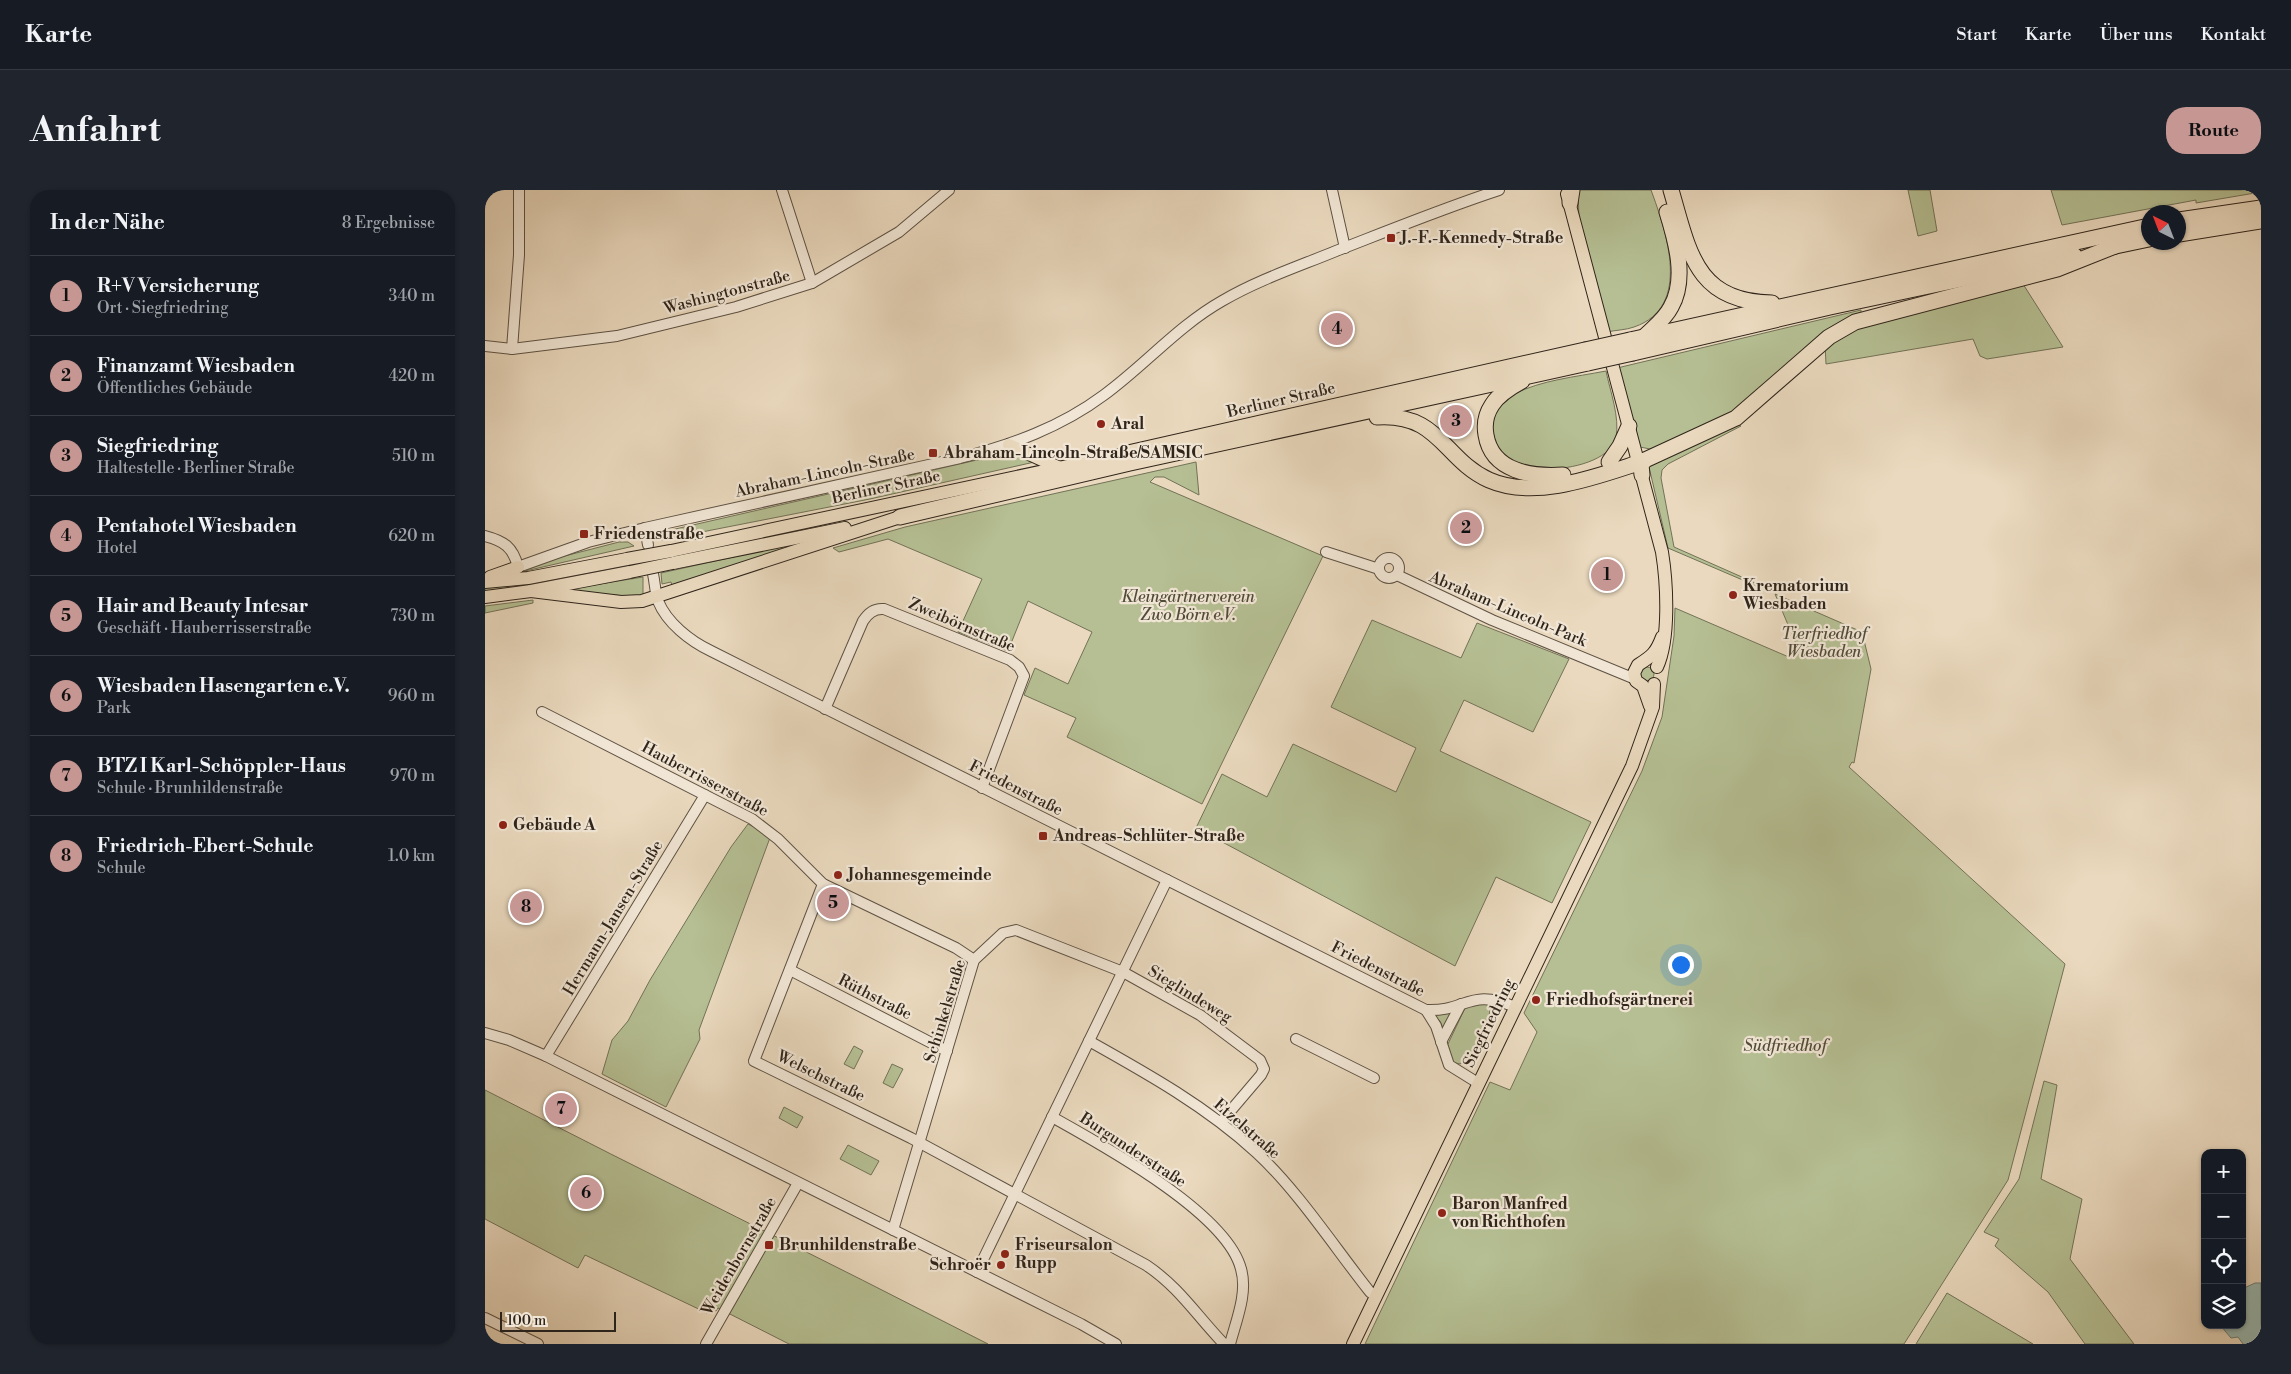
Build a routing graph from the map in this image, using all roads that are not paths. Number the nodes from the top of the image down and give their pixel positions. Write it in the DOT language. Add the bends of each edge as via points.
graph roads {
  1 [pos="519,190"];
  2 [pos="782,190"];
  3 [pos="949,190"];
  4 [pos="1333,190"];
  5 [pos="1499,190"];
  6 [pos="1661,190"];
  7 [pos="1671,190"];
  8 [pos="1490,192"];
  9 [pos="1569,194"];
  10 [pos="2261,208"];
  11 [pos="2186,219"];
  12 [pos="2261,221"];
  13 [pos="2141,228"];
  14 [pos="2186,233"];
  15 [pos="2141,241"];
  16 [pos="2115,246"];
  17 [pos="1345,248"];
  18 [pos="813,284"];
  19 [pos="1796,303"];
  20 [pos="1635,343"];
  21 [pos="485,346"];
  22 [pos="512,349"];
  23 [pos="1587,357"];
  24 [pos="1529,376"];
  25 [pos="1340,419"];
  26 [pos="1629,426"];
  27 [pos="1009,445"];
  28 [pos="1128,452"];
  29 [pos="1609,462"];
  30 [pos="1060,468"];
  31 [pos="1642,476"];
  32 [pos="900,517"];
  33 [pos="645,528"];
  34 [pos="485,536"];
  35 [pos="648,545"];
  36 [pos="1326,552"];
  37 [pos="672,557"];
  38 [pos="518,566"];
  39 [pos="628,566"];
  40 [pos="1379,569"];
  41 [pos="653,574"];
  42 [pos="1397,575"];
  43 [pos="485,580"];
  44 [pos="531,592"];
  45 [pos="485,597"];
  46 [pos="657,598"];
  47 [pos="1645,674"];
  48 [pos="825,709"];
  49 [pos="542,712"];
  50 [pos="982,788"];
  51 [pos="705,795"];
  52 [pos="1167,880"];
  53 [pos="823,884"];
  54 [pos="974,960"];
  55 [pos="790,970"];
  56 [pos="1123,972"];
  57 [pos="1461,1004"];
  58 [pos="1515,1008"];
  59 [pos="1426,1010"];
  60 [pos="485,1032"];
  61 [pos="1296,1039"];
  62 [pos="1089,1041"];
  63 [pos="1441,1042"];
  64 [pos="947,1051"];
  65 [pos="546,1056"];
  66 [pos="1374,1078"];
  67 [pos="1478,1083"];
  68 [pos="1052,1117"];
  69 [pos="1221,1122"];
  70 [pos="920,1144"];
  71 [pos="798,1182"];
  72 [pos="1015,1194"];
  73 [pos="893,1230"];
  74 [pos="977,1272"];
  75 [pos="1376,1296"];
  76 [pos="485,1318"];
  77 [pos="538,1344"];
  78 [pos="706,1344"];
  79 [pos="1116,1344"];
  80 [pos="1224,1344"];
  81 [pos="1230,1344"];
  82 [pos="1353,1344"];
  1 -- 22 [label="street" via="519,255"];
  2 -- 18 [label="street"];
  3 -- 18 [label="street, Washingtonstraße" via="899,232"];
  4 -- 17 [label="street"];
  5 -- 8 [label="street, Abraham-Lincoln-Straße"];
  6 -- 20 [label="highway" via="1675,246 1679,286 1670,309"];
  7 -- 19 [label="highway" via="1691,254 1712,284 1730,296 1746,301"];
  8 -- 17 [label="street, Abraham-Lincoln-Straße"];
  9 -- 26 [label="main road, Siegfriedring"];
  10 -- 11 [label="highway"];
  12 -- 14 [label="highway"];
  13 -- 19 [label="highway"];
  15 -- 16 [label="highway"];
  16 -- 20 [label="highway" via="1840,305"];
  16 -- 31 [label="highway" via="2057,269 1855,322 1829,337 1736,418 1645,460 1641,466"];
  17 -- 27 [label="street, Abraham-Lincoln-Straße" via="1262,280 1223,301 1187,324 1085,409"];
  18 -- 22 [label="street, Washingtonstraße" via="617,336"];
  19 -- 20 [label="highway"];
  20 -- 23 [label="highway, bridge"];
  21 -- 22 [label="street, Washingtonstraße"];
  23 -- 24 [label="highway"];
  23 -- 28 [label="highway, Berliner Straße"];
  24 -- 25 [label="highway"];
  24 -- 29 [label="highway" via="1499,397 1487,416 1487,440 1496,457 1508,467 1547,476 1582,472"];
  25 -- 31 [label="highway" via="1388,416 1417,422 1435,434 1473,470 1505,485 1563,485 1584,480"];
  25 -- 32 [label="highway, Berliner Straße"];
  26 -- 29 [label="highway"];
  26 -- 31 [label="main road, Siegfriedring"];
  27 -- 30 [label="main road"];
  27 -- 33 [label="street, Abraham-Lincoln-Straße"];
  28 -- 30 [label="main road, Berliner Straße"];
  29 -- 31 [label="highway" via="1629,457"];
  30 -- 37 [label="main road, Berliner Straße"];
  31 -- 47 [label="main road, Siegfriedring" via="1662,556 1666,594 1664,649"];
  32 -- 37 [label="main road, Berliner Straße"];
  32 -- 46 [label="main road"];
  33 -- 35 [label="street"];
  33 -- 38 [label="street, Abraham-Lincoln-Straße" via="588,542"];
  34 -- 38 [label="street" via="505,543 515,554"];
  36 -- 40 [label="street, Abraham-Lincoln-Park"];
  37 -- 39 [label="main road, Berliner Straße, bridge"];
  38 -- 43 [label="main road"];
  39 -- 43 [label="main road, Berliner Straße"];
  39 -- 44 [label="main road, Berliner Straße"];
  40 -- 42 [label="street, Abraham-Lincoln-Park" via="1387,579"];
  40 -- 42 [label="street" via="1383,560 1393,559 1399,566"];
  41 -- 46 [label="street, Friedenstraße"];
  42 -- 47 [label="street, Abraham-Lincoln-Park" via="1492,620 1609,669"];
  44 -- 45 [label="main road, Berliner Straße"];
  44 -- 46 [label="main road" via="621,602"];
  46 -- 48 [label="street, Friedenstraße" via="667,615 689,638"];
  47 -- 58 [label="main road, Siegfriedring" via="1655,699 1632,766"];
  48 -- 50 [label="street, Friedenstraße"];
  48 -- 50 [label="street, Zweibörnstraße" via="863,621 869,613 879,609 1010,660 1024,676"];
  49 -- 51 [label="street, Hauberrisserstraße"];
  50 -- 52 [label="street, Friedenstraße"];
  51 -- 53 [label="street, Hauberrisserstraße" via="770,831"];
  51 -- 65 [label="street, Hermann-Jansen-Straße"];
  52 -- 56 [label="street"];
  52 -- 59 [label="street, Friedenstraße"];
  53 -- 54 [label="street, Hauberrisserstraße" via="956,948"];
  53 -- 55 [label="street, Welschstraße"];
  54 -- 56 [label="street, Schinkelstraße" via="1003,933 1012,929"];
  54 -- 64 [label="street, Schinkelstraße"];
  55 -- 64 [label="street, Rüthstraße"];
  55 -- 70 [label="street, Welschstraße" via="754,1061"];
  56 -- 62 [label="street"];
  56 -- 69 [label="street, Sieglindeweg" via="1200,1015 1263,1064 1261,1075"];
  57 -- 58 [label="street, Friedenstraße" via="1487,998"];
  57 -- 59 [label="street, Friedenstraße"];
  57 -- 63 [label="street"];
  58 -- 67 [label="main road, Siegfriedring"];
  59 -- 63 [label="street, Friedenstraße"];
  60 -- 65 [label="street"];
  61 -- 66 [label="street"];
  62 -- 68 [label="street"];
  62 -- 69 [label="street, Etzelstraße" via="1161,1082"];
  63 -- 67 [label="street, Friedenstraße" via="1449,1065"];
  64 -- 70 [label="street, Schinkelstraße"];
  65 -- 71 [label="street"];
  67 -- 75 [label="main road, Siegfriedring"];
  68 -- 72 [label="street"];
  68 -- 81 [label="street, Burgunderstraße" via="1117,1154 1172,1191 1227,1241 1241,1269 1243,1285"];
  69 -- 75 [label="street, Etzelstraße" via="1259,1154"];
  70 -- 72 [label="street, Welschstraße"];
  70 -- 73 [label="street, Schinkelstraße"];
  71 -- 73 [label="street"];
  71 -- 78 [label="street, Weidenbornstraße"];
  72 -- 74 [label="street"];
  72 -- 80 [label="street, Welschstraße" via="1122,1251 1165,1278"];
  73 -- 74 [label="street"];
  74 -- 79 [label="street"];
  75 -- 82 [label="main road, Siegfriedring"];
  76 -- 77 [label="street"];
}
